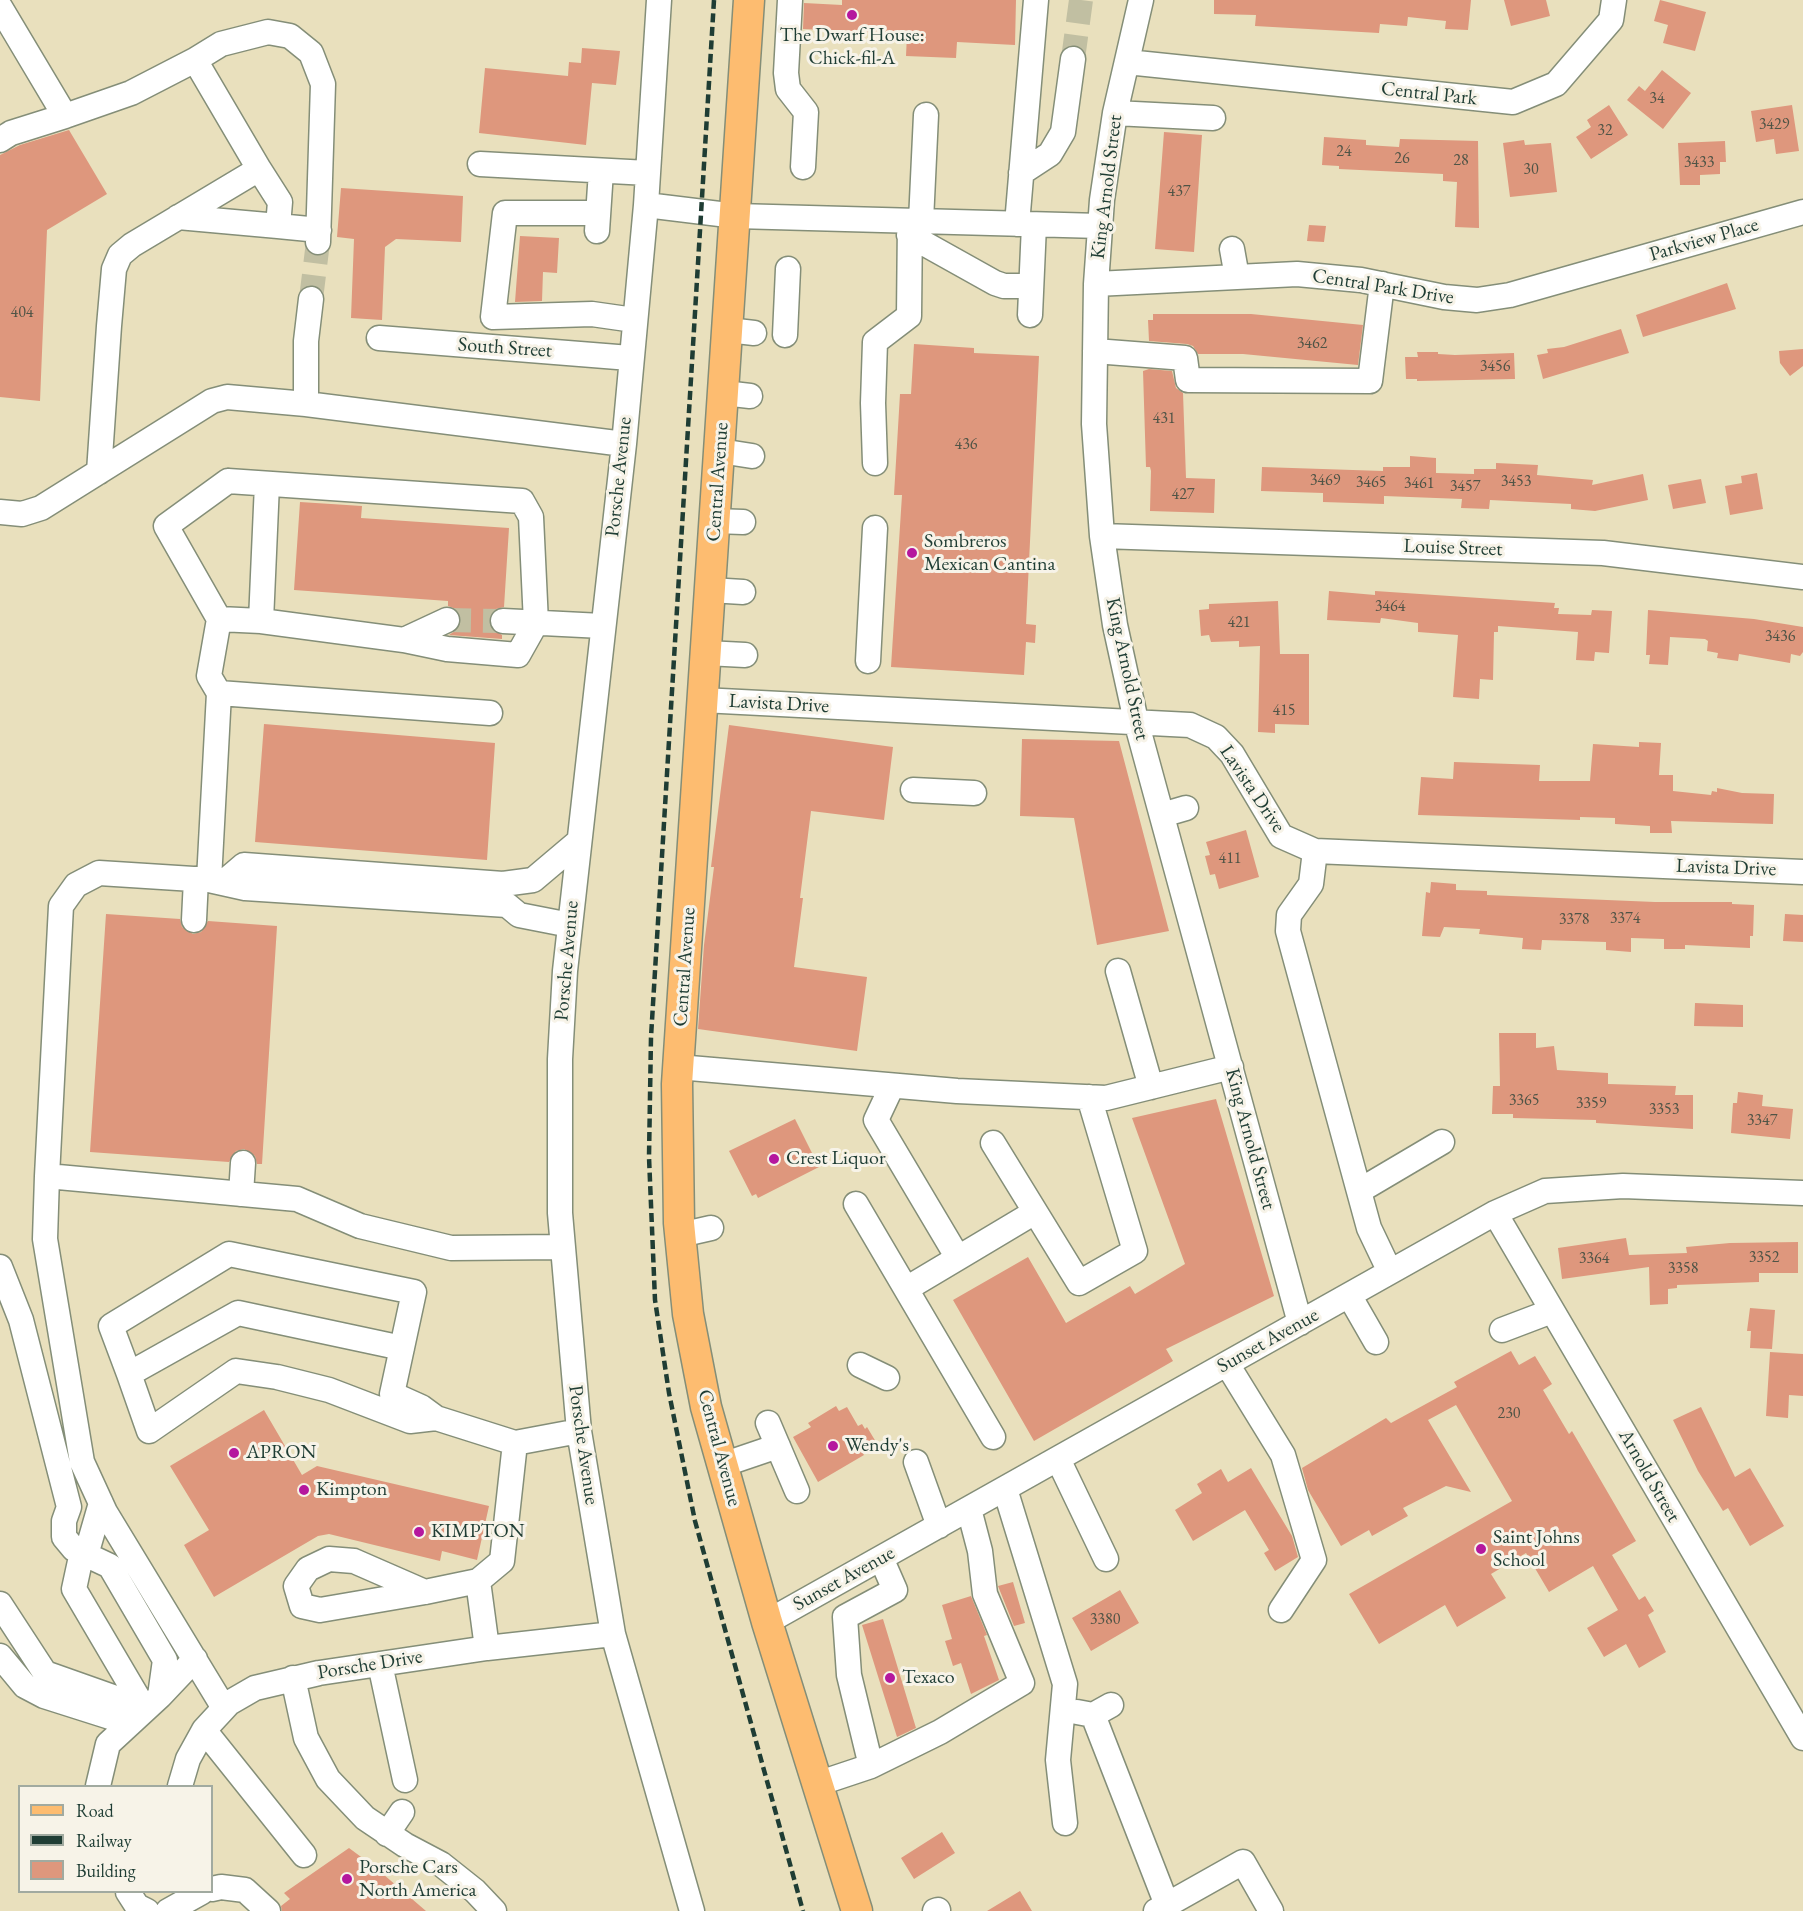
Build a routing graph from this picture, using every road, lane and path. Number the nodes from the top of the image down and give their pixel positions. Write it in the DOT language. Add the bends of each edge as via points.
graph roads {
  1 [pos="660,0"];
  2 [pos="749,0"];
  3 [pos="790,0"];
  4 [pos="1036,0"];
  5 [pos="1141,0"];
  6 [pos="1614,0"];
  7 [pos="0,7"];
  8 [pos="1073,59"];
  9 [pos="195,60"];
  10 [pos="1127,62"];
  11 [pos="1115,113"];
  12 [pos="926,115"];
  13 [pos="65,116"];
  14 [pos="1214,118"];
  15 [pos="0,140"];
  16 [pos="480,164"];
  17 [pos="803,167"];
  18 [pos="259,169"];
  19 [pos="601,171"];
  20 [pos="648,172"];
  21 [pos="1021,173"];
  22 [pos="646,205"];
  23 [pos="1803,212"];
  24 [pos="736,216"];
  25 [pos="178,217"];
  26 [pos="1025,224"];
  27 [pos="278,226"];
  28 [pos="913,226"];
  29 [pos="1100,226"];
  30 [pos="1232,249"];
  31 [pos="788,269"];
  32 [pos="1237,277"];
  33 [pos="1096,284"];
  34 [pos="1382,284"];
  35 [pos="1031,286"];
  36 [pos="1523,292"];
  37 [pos="312,298"];
  38 [pos="1030,315"];
  39 [pos="634,320"];
  40 [pos="785,335"];
  41 [pos="379,338"];
  42 [pos="1095,351"];
  43 [pos="630,358"];
  44 [pos="306,404"];
  45 [pos="624,444"];
  46 [pos="720,451"];
  47 [pos="752,456"];
  48 [pos="875,463"];
  49 [pos="99,472"];
  50 [pos="267,484"];
  51 [pos="0,512"];
  52 [pos="875,528"];
  53 [pos="1102,536"];
  54 [pos="1803,577"];
  55 [pos="710,590"];
  56 [pos="743,591"];
  57 [pos="219,619"];
  58 [pos="447,620"];
  59 [pos="261,621"];
  60 [pos="503,621"];
  61 [pos="536,623"];
  62 [pos="602,626"];
  63 [pos="404,640"];
  64 [pos="706,653"];
  65 [pos="746,655"];
  66 [pos="868,661"];
  67 [pos="219,693"];
  68 [pos="702,700"];
  69 [pos="490,713"];
  70 [pos="1136,721"];
  71 [pos="913,790"];
  72 [pos="974,793"];
  73 [pos="1186,808"];
  74 [pos="1162,815"];
  75 [pos="578,842"];
  76 [pos="1315,851"];
  77 [pos="1803,872"];
  78 [pos="210,880"];
  79 [pos="533,880"];
  80 [pos="513,910"];
  81 [pos="194,920"];
  82 [pos="570,925"];
  83 [pos="1119,971"];
  84 [pos="678,1067"];
  85 [pos="1231,1067"];
  86 [pos="892,1086"];
  87 [pos="1151,1087"];
  88 [pos="1089,1097"];
  89 [pos="1442,1142"];
  90 [pos="993,1143"];
  91 [pos="243,1163"];
  92 [pos="47,1176"];
  93 [pos="1359,1191"];
  94 [pos="1803,1193"];
  95 [pos="241,1194"];
  96 [pos="856,1204"];
  97 [pos="1035,1212"];
  98 [pos="1495,1213"];
  99 [pos="711,1228"];
  100 [pos="680,1235"];
  101 [pos="562,1246"];
  102 [pos="958,1258"];
  103 [pos="0,1267"];
  104 [pos="1390,1272"];
  105 [pos="906,1289"];
  106 [pos="1349,1295"];
  107 [pos="1552,1311"];
  108 [pos="1300,1323"];
  109 [pos="1502,1330"];
  110 [pos="1376,1341"];
  111 [pos="402,1348"];
  112 [pos="1227,1364"];
  113 [pos="860,1365"];
  114 [pos="129,1374"];
  115 [pos="887,1378"];
  116 [pos="389,1403"];
  117 [pos="768,1423"];
  118 [pos="579,1431"];
  119 [pos="993,1437"];
  120 [pos="515,1443"];
  121 [pos="778,1446"];
  122 [pos="1058,1459"];
  123 [pos="916,1462"];
  124 [pos="722,1465"];
  125 [pos="1005,1489"];
  126 [pos="797,1491"];
  127 [pos="101,1503"];
  128 [pos="969,1509"];
  129 [pos="939,1526"];
  130 [pos="84,1553"];
  131 [pos="881,1558"];
  132 [pos="1107,1559"];
  133 [pos="478,1581"];
  134 [pos="425,1592"];
  135 [pos="0,1604"];
  136 [pos="1281,1610"];
  137 [pos="767,1622"];
  138 [pos="614,1634"];
  139 [pos="487,1648"];
  140 [pos="0,1656"];
  141 [pos="195,1659"];
  142 [pos="380,1664"];
  143 [pos="293,1678"];
  144 [pos="224,1708"];
  145 [pos="145,1709"];
  146 [pos="1063,1710"];
  147 [pos="204,1730"];
  148 [pos="1803,1738"];
  149 [pos="871,1766"];
  150 [pos="405,1780"];
  151 [pos="817,1784"];
  152 [pos="98,1785"];
  153 [pos="180,1785"];
  154 [pos="402,1812"];
  155 [pos="1065,1823"];
  156 [pos="387,1834"];
  157 [pos="304,1855"];
  158 [pos="213,1889"];
  159 [pos="129,1893"];
  160 [pos="198,1893"];
  161 [pos="1162,1908"];
  162 [pos="147,1911"];
  163 [pos="168,1911"];
  164 [pos="268,1911"];
  165 [pos="494,1911"];
  166 [pos="692,1911"];
  167 [pos="856,1911"];
  168 [pos="1271,1911"];
  1 -- 20 [label="street, Porsche Avenue"];
  2 -- 24 [label="main road, Central Avenue"];
  3 -- 17 [label="street" via="786,73 788,89 806,112"];
  4 -- 21 [label="street"];
  5 -- 10 [label="street, King Arnold Street"];
  6 -- 10 [label="street, Central Park" via="1611,20 1556,84 1513,102"];
  7 -- 13 [label="street"];
  8 -- 21 [label="street" via="1063,132 1050,154"];
  9 -- 13 [label="street" via="131,93"];
  9 -- 18 [label="street"];
  9 -- 27 [label="street" via="221,44 268,32 290,36 311,53 323,84 319,236"];
  10 -- 11 [label="street, King Arnold Street"];
  11 -- 14 [label="street"];
  11 -- 29 [label="street, King Arnold Street"];
  12 -- 28 [label="street"];
  13 -- 15 [label="street"];
  16 -- 19 [label="street"];
  18 -- 25 [label="street"];
  18 -- 27 [label="street" via="280,201"];
  19 -- 20 [label="street"];
  19 -- 39 [label="street" via="598,222 505,213 494,317 592,314"];
  20 -- 22 [label="street, Porsche Avenue"];
  21 -- 26 [label="street"];
  22 -- 24 [label="street"];
  22 -- 39 [label="street, Porsche Avenue"];
  23 -- 36 [label="street, Parkview Place"];
  24 -- 28 [label="street"];
  24 -- 46 [label="main road, Central Avenue" via="741,332 737,395"];
  25 -- 27 [label="street"];
  25 -- 49 [label="street" via="132,245 120,255 114,269"];
  26 -- 28 [label="street"];
  26 -- 29 [label="street"];
  26 -- 35 [label="street"];
  28 -- 35 [label="street" via="995,283"];
  28 -- 48 [label="street" via="909,316 875,342"];
  29 -- 33 [label="street, King Arnold Street"];
  30 -- 32 [label="street"];
  31 -- 40 [label="street"];
  32 -- 33 [label="street, Central Park Drive"];
  32 -- 34 [label="street, Central Park Drive" via="1297,274"];
  33 -- 42 [label="street, King Arnold Street"];
  34 -- 36 [label="street, Central Park Drive" via="1477,300"];
  34 -- 42 [label="street" via="1370,381 1188,380 1185,358"];
  35 -- 38 [label="street"];
  37 -- 44 [label="street" via="306,341"];
  39 -- 43 [label="street, Porsche Avenue"];
  41 -- 43 [label="street, South Street"];
  42 -- 53 [label="street, King Arnold Street" via="1094,424"];
  43 -- 45 [label="street, Porsche Avenue"];
  44 -- 45 [label="street"];
  44 -- 49 [label="street" via="227,397 212,401"];
  45 -- 62 [label="street, Porsche Avenue"];
  46 -- 47 [label="street"];
  46 -- 55 [label="main road, Central Avenue" via="729,521"];
  49 -- 51 [label="street" via="41,508 22,514"];
  50 -- 57 [label="street" via="228,481 166,526"];
  50 -- 59 [label="street"];
  50 -- 61 [label="street" via="522,501 531,517"];
  52 -- 66 [label="street"];
  53 -- 54 [label="street, Louise Street" via="1603,553"];
  53 -- 70 [label="street, King Arnold Street" via="1115,625"];
  55 -- 56 [label="street"];
  55 -- 64 [label="main road, Central Avenue"];
  57 -- 59 [label="street"];
  57 -- 67 [label="street" via="209,676"];
  58 -- 63 [label="street"];
  59 -- 63 [label="street"];
  60 -- 61 [label="street"];
  61 -- 62 [label="street"];
  61 -- 63 [label="street" via="518,655 447,649"];
  62 -- 75 [label="street, Porsche Avenue"];
  64 -- 65 [label="street"];
  64 -- 68 [label="main road, Central Avenue"];
  67 -- 69 [label="street"];
  67 -- 78 [label="street"];
  68 -- 70 [label="street, Lavista Drive"];
  68 -- 84 [label="main road, Central Avenue"];
  70 -- 74 [label="street, King Arnold Street"];
  70 -- 76 [label="street, Lavista Drive" via="1190,725 1216,737 1232,754 1245,790 1281,836"];
  71 -- 72 [label="street"];
  73 -- 74 [label="street"];
  74 -- 85 [label="street, King Arnold Street"];
  75 -- 79 [label="street"];
  75 -- 82 [label="street, Porsche Avenue"];
  76 -- 77 [label="street, Lavista Drive"];
  76 -- 93 [label="street" via="1311,884 1289,915 1288,931"];
  78 -- 79 [label="street" via="244,865 503,884"];
  78 -- 80 [label="street" via="245,888"];
  78 -- 81 [label="street"];
  78 -- 92 [label="street" via="99,873 76,885 61,906"];
  79 -- 80 [label="street"];
  80 -- 82 [label="street"];
  82 -- 101 [label="street, Porsche Avenue" via="560,1059"];
  83 -- 87 [label="street"];
  84 -- 86 [label="street"];
  84 -- 100 [label="main road, Central Avenue"];
  85 -- 87 [label="street"];
  85 -- 108 [label="street, King Arnold Street"];
  86 -- 88 [label="street"];
  86 -- 102 [label="street" via="876,1120"];
  87 -- 88 [label="street" via="1106,1098"];
  88 -- 97 [label="street" via="1135,1251 1079,1283"];
  89 -- 93 [label="street"];
  90 -- 97 [label="street"];
  91 -- 95 [label="street"];
  92 -- 95 [label="street"];
  92 -- 127 [label="street" via="45,1239 74,1415 82,1462"];
  93 -- 104 [label="street" via="1369,1228"];
  94 -- 98 [label="street, Sunset Avenue" via="1623,1186 1545,1191"];
  95 -- 101 [label="street" via="297,1199 360,1226 451,1248"];
  96 -- 105 [label="street"];
  97 -- 102 [label="street"];
  98 -- 104 [label="street, Sunset Avenue"];
  98 -- 107 [label="street, Arnold Street"];
  99 -- 100 [label="street"];
  100 -- 124 [label="main road, Central Avenue" via="688,1314"];
  101 -- 118 [label="street, Porsche Avenue"];
  102 -- 105 [label="street"];
  103 -- 130 [label="street" via="21,1320 69,1507 64,1537"];
  104 -- 106 [label="street, Sunset Avenue"];
  105 -- 119 [label="street"];
  106 -- 108 [label="street, Sunset Avenue"];
  106 -- 110 [label="street"];
  107 -- 109 [label="street"];
  107 -- 148 [label="street, Arnold Street"];
  108 -- 112 [label="street, Sunset Avenue"];
  111 -- 114 [label="street" via="238,1313"];
  111 -- 114 [label="street" via="414,1292 229,1254 111,1326"];
  111 -- 116 [label="street"];
  112 -- 122 [label="street, Sunset Avenue"];
  112 -- 136 [label="street" via="1283,1455 1314,1560"];
  113 -- 115 [label="street"];
  114 -- 116 [label="street" via="149,1431 236,1371"];
  116 -- 120 [label="street" via="410,1421 436,1418"];
  117 -- 121 [label="street"];
  118 -- 120 [label="street"];
  118 -- 138 [label="street, Porsche Avenue"];
  120 -- 133 [label="street" via="502,1561"];
  121 -- 124 [label="street"];
  121 -- 126 [label="street"];
  122 -- 125 [label="street, Sunset Avenue"];
  122 -- 132 [label="street"];
  123 -- 129 [label="street"];
  124 -- 137 [label="main road, Central Avenue"];
  125 -- 128 [label="street, Sunset Avenue"];
  125 -- 146 [label="street" via="1065,1684"];
  127 -- 130 [label="street"];
  127 -- 141 [label="street"];
  128 -- 129 [label="street, Sunset Avenue"];
  128 -- 149 [label="street" via="980,1551 985,1594 1022,1683 940,1732"];
  129 -- 131 [label="street, Sunset Avenue"];
  130 -- 145 [label="street" via="74,1589"];
  130 -- 145 [label="street" via="110,1566 165,1660"];
  131 -- 137 [label="street, Sunset Avenue"];
  131 -- 149 [label="street" via="895,1590 845,1617 849,1674"];
  133 -- 134 [label="street"];
  133 -- 139 [label="street"];
  135 -- 145 [label="street" via="45,1673"];
  137 -- 151 [label="main road, Central Avenue"];
  138 -- 139 [label="street, Porsche Drive"];
  138 -- 166 [label="street, Porsche Avenue"];
  139 -- 142 [label="street, Porsche Drive"];
  140 -- 145 [label="street" via="25,1686 44,1696"];
  141 -- 144 [label="street"];
  141 -- 145 [label="street"];
  142 -- 143 [label="street, Porsche Drive"];
  142 -- 150 [label="street"];
  143 -- 144 [label="street, Porsche Drive" via="255,1688"];
  143 -- 156 [label="street" via="306,1738 319,1766 338,1791"];
  144 -- 147 [label="street, Porsche Drive"];
  145 -- 152 [label="street" via="108,1744"];
  146 -- 155 [label="street" via="1058,1760"];
  146 -- 161 [label="street" via="1102,1710"];
  147 -- 153 [label="street, Porsche Drive" via="188,1759"];
  147 -- 157 [label="street"];
  149 -- 151 [label="street"];
  151 -- 167 [label="main road, Central Avenue"];
  154 -- 156 [label="street"];
  156 -- 165 [label="street" via="441,1864 476,1891"];
  158 -- 164 [label="street" via="245,1890"];
  159 -- 162 [label="street" via="137,1906"];
  160 -- 163 [label="street"];
  161 -- 168 [label="street" via="1243,1862"];
}
